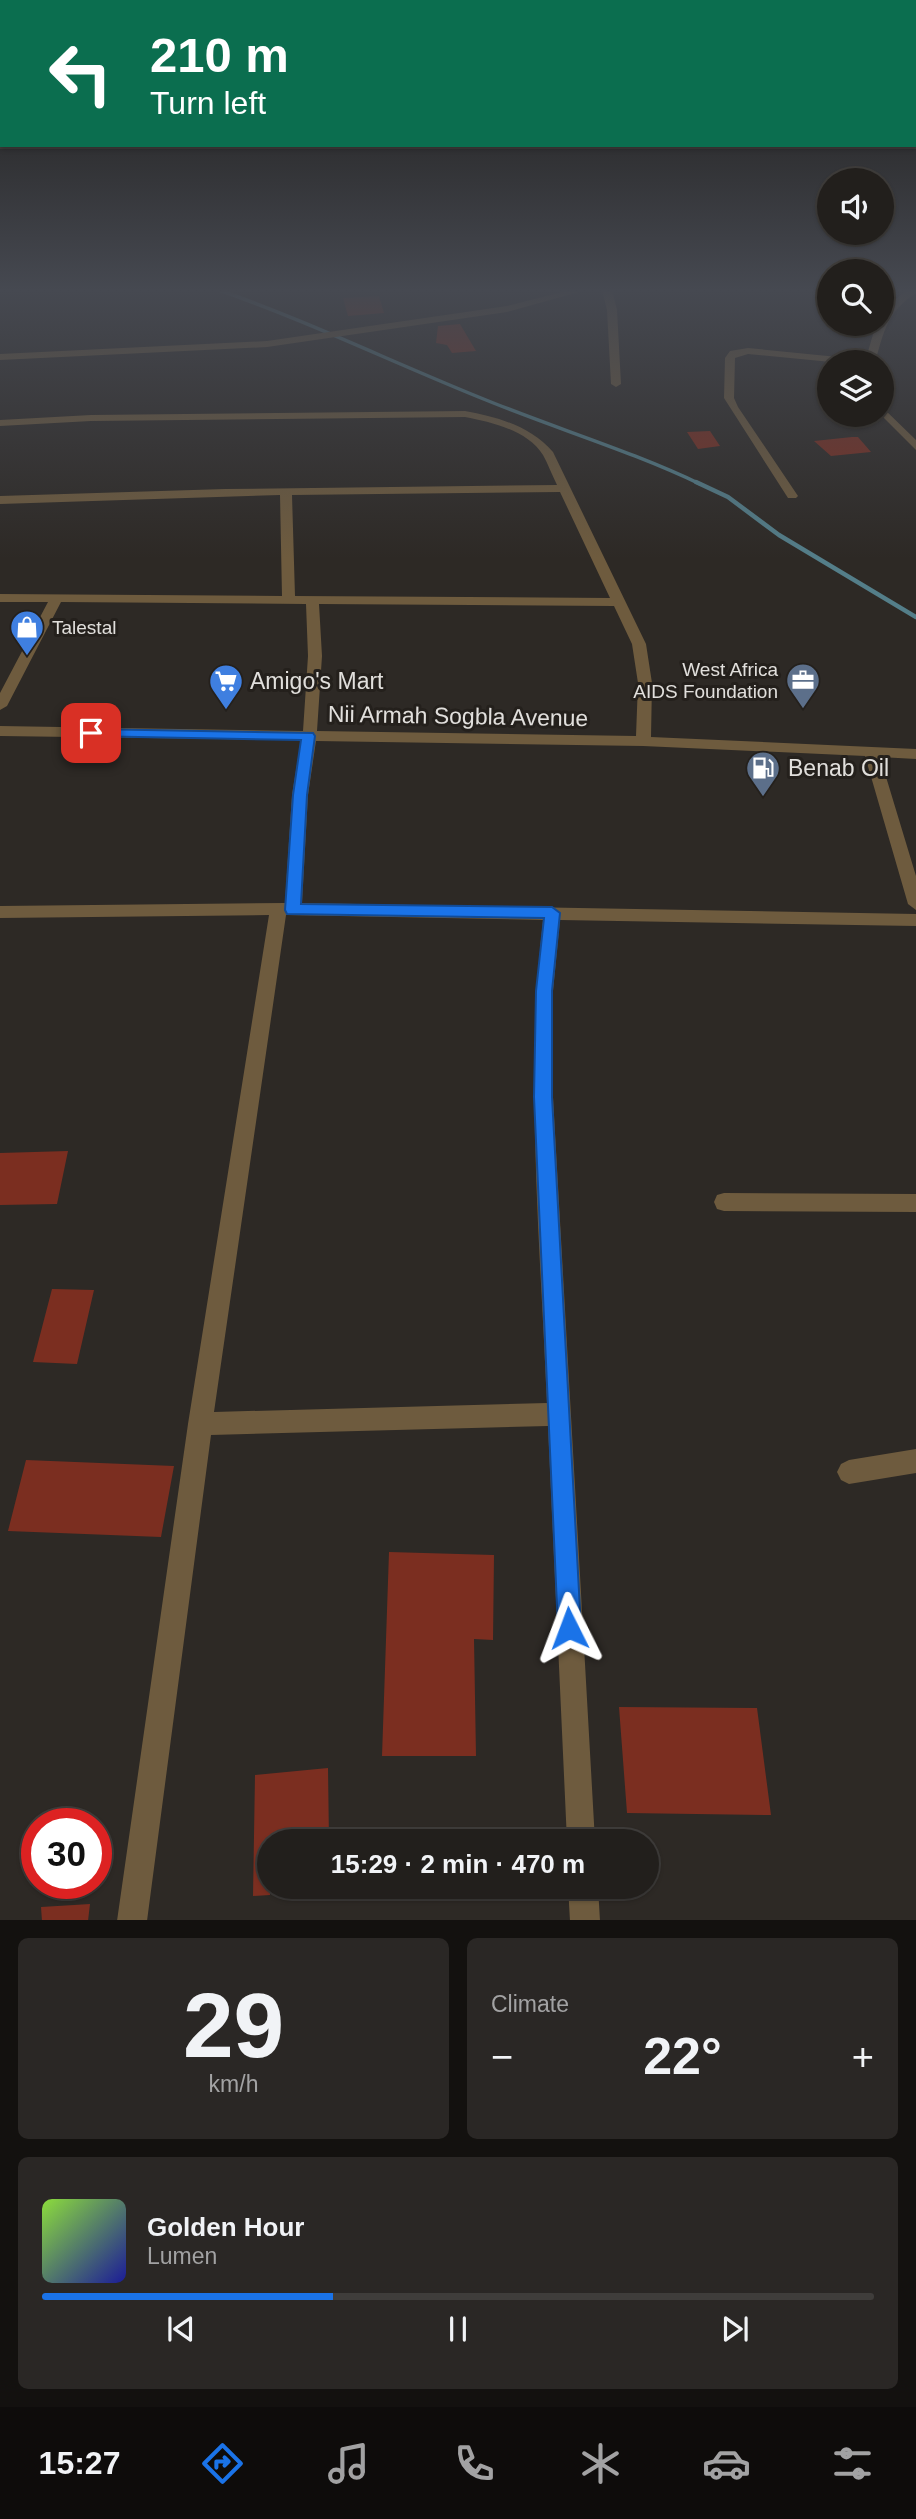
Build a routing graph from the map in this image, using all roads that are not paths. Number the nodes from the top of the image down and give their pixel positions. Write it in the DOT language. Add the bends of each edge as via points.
graph roads {
  1 [pos="616,380"];
  2 [pos="729,380"];
  3 [pos="616,384"];
  4 [pos="0,423"];
  5 [pos="894,423"];
  6 [pos="916,447"];
  7 [pos="564,488"];
  8 [pos="286,492"];
  9 [pos="792,496"];
  10 [pos="0,500"];
  11 [pos="0,598"];
  12 [pos="57,598"];
  13 [pos="289,600"];
  14 [pos="312,600"];
  15 [pos="620,602"];
  16 [pos="0,706"];
  17 [pos="0,731"];
  18 [pos="308,736"];
  19 [pos="643,741"];
  20 [pos="871,751"];
  21 [pos="916,754"];
  22 [pos="916,904"];
  23 [pos="285,910"];
  24 [pos="0,912"];
  25 [pos="552,913"];
  26 [pos="916,920"];
  27 [pos="724,1202"];
  28 [pos="916,1203"];
  29 [pos="558,1414"];
  30 [pos="200,1424"];
  31 [pos="916,1461"];
  32 [pos="849,1472"];
  33 [pos="580,1829"];
  34 [pos="584,1899"];
  35 [pos="132,1920"];
  36 [pos="585,1920"];
  1 -- 3 [label="street"];
  2 -- 9 [label="street" via="733,407"];
  4 -- 7 [label="street" via="465,414 505,423 537,441"];
  5 -- 6 [label="street"];
  7 -- 8 [label="street"];
  7 -- 15 [label="street"];
  8 -- 10 [label="street"];
  8 -- 13 [label="street"];
  11 -- 12 [label="street"];
  12 -- 13 [label="street"];
  12 -- 16 [label="street"];
  13 -- 14 [label="street"];
  14 -- 15 [label="street"];
  14 -- 18 [label="street" via="315,656"];
  15 -- 19 [label="street" via="639,644 645,683"];
  17 -- 18 [label="street, Nii Armah Sogbla Avenue"];
  18 -- 19 [label="street, Nii Armah Sogbla Avenue"];
  18 -- 23 [label="street"];
  19 -- 20 [label="street, Nii Armah Sogbla Avenue"];
  20 -- 21 [label="street, Nii Armah Sogbla Avenue"];
  20 -- 22 [label="street"];
  23 -- 24 [label="street"];
  23 -- 25 [label="street"];
  23 -- 30 [label="street"];
  25 -- 26 [label="street"];
  25 -- 29 [label="street" via="544,991 543,1097"];
  27 -- 28 [label="street"];
  29 -- 30 [label="street"];
  29 -- 33 [label="street"];
  30 -- 35 [label="street"];
  31 -- 32 [label="street"];
  34 -- 36 [label="street"];
}
